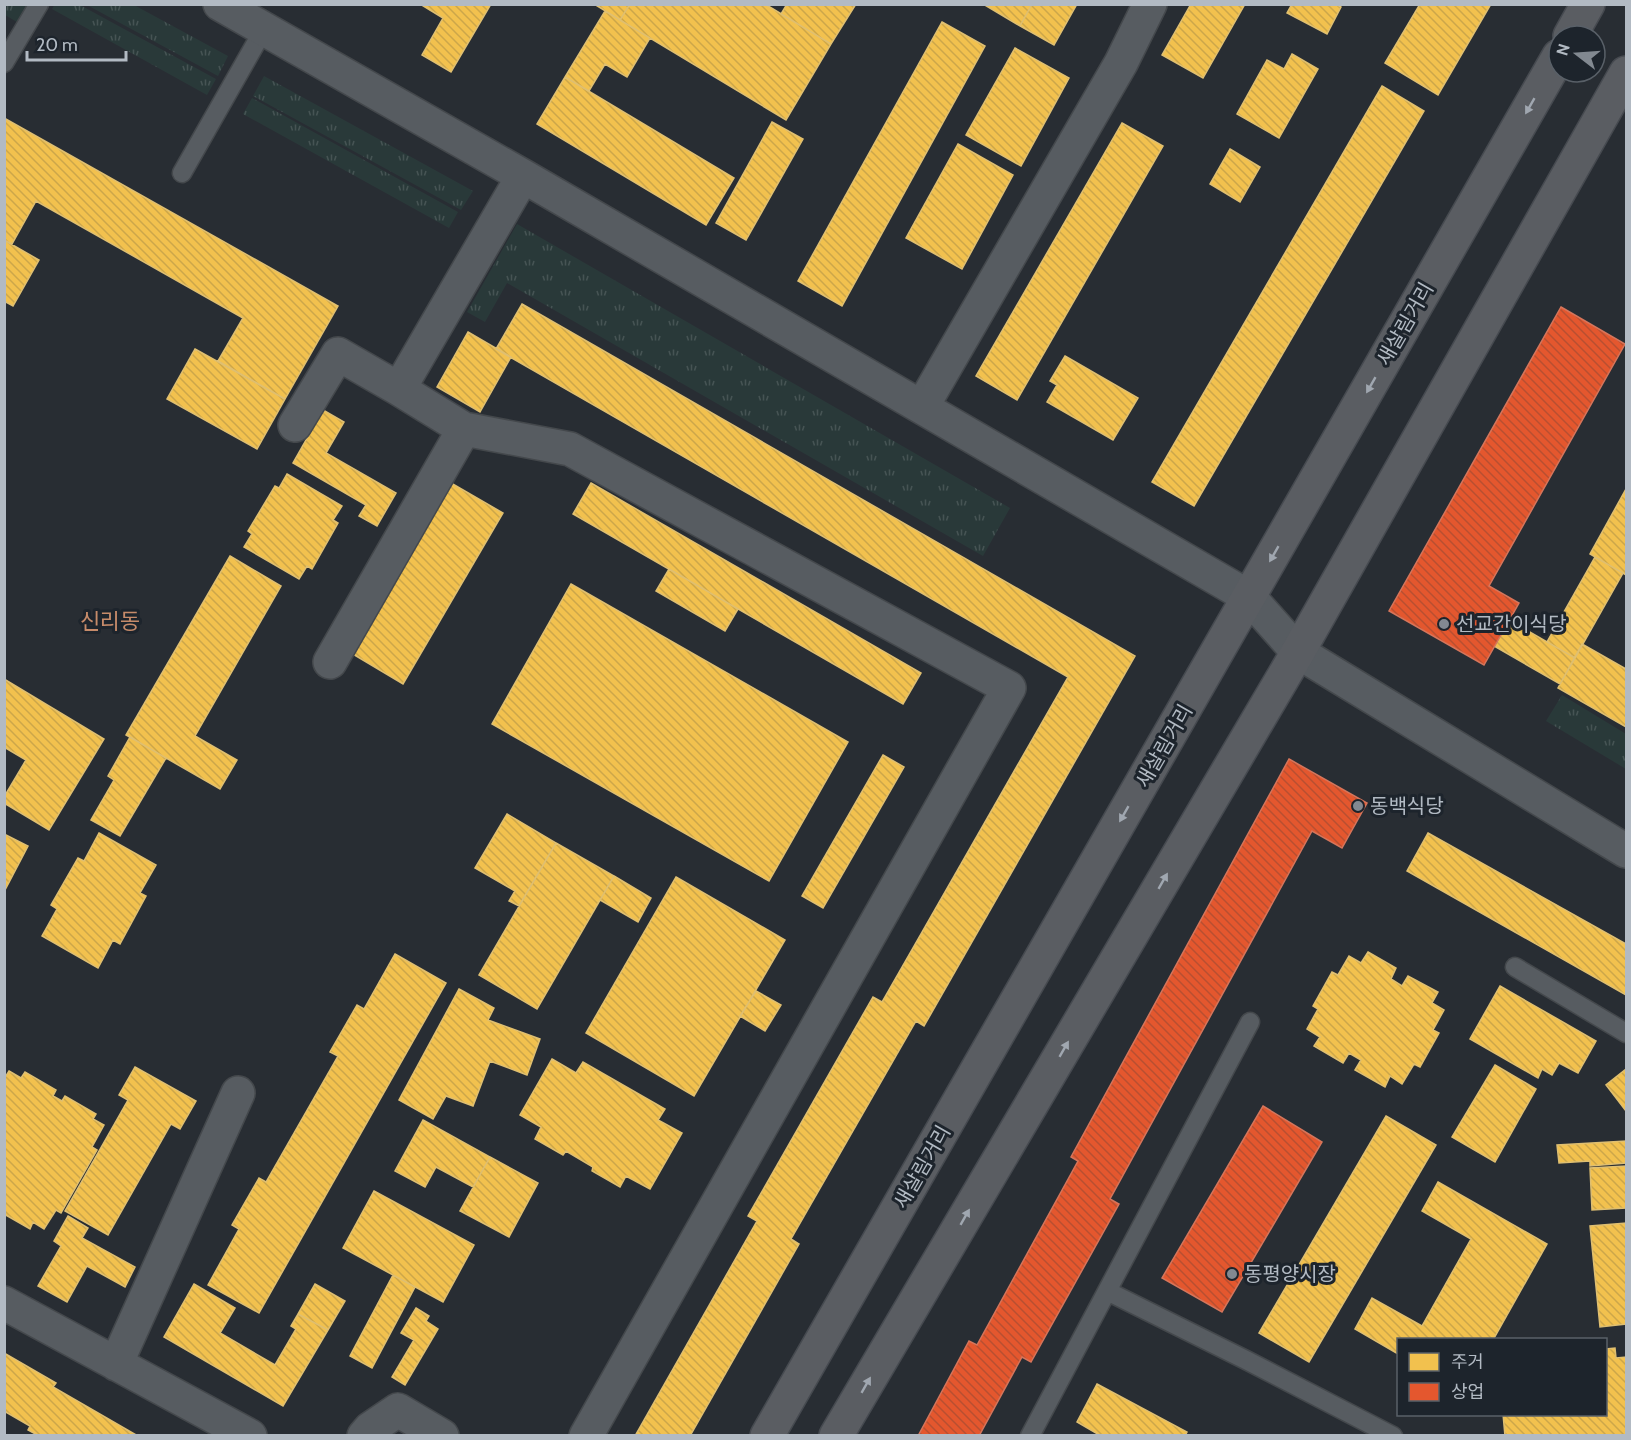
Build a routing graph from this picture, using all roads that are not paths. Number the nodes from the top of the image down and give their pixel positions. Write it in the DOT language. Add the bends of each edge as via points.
graph roads {
  1 [pos="39,4"];
  2 [pos="220,4"];
  3 [pos="1150,4"];
  4 [pos="1588,4"];
  5 [pos="1577,24"];
  6 [pos="264,29"];
  7 [pos="4,63"];
  8 [pos="1626,73"];
  9 [pos="1547,77"];
  10 [pos="182,172"];
  11 [pos="523,176"];
  12 [pos="399,389"];
  13 [pos="922,407"];
  14 [pos="295,426"];
  15 [pos="464,429"];
  16 [pos="1249,597"];
  17 [pos="1298,652"];
  18 [pos="330,662"];
  19 [pos="1626,851"];
  20 [pos="1515,967"];
  21 [pos="1250,1022"];
  22 [pos="1626,1033"];
  23 [pos="238,1093"];
  24 [pos="1107,1291"];
  25 [pos="4,1303"];
  26 [pos="116,1364"];
  27 [pos="250,1436"];
  28 [pos="364,1436"];
  29 [pos="442,1436"];
  30 [pos="586,1436"];
  31 [pos="767,1436"];
  32 [pos="836,1436"];
  33 [pos="1030,1436"];
  34 [pos="1393,1436"];
  1 -- 7 [label="lane"];
  2 -- 6 [label="street"];
  3 -- 13 [label="street" via="1121,63"];
  4 -- 5 [label="main road"];
  6 -- 10 [label="lane"];
  6 -- 11 [label="street"];
  8 -- 17 [label="main road"];
  9 -- 16 [label="main road, 새살림거리, one-way"];
  11 -- 12 [label="street"];
  11 -- 13 [label="street"];
  12 -- 14 [label="street" via="338,354"];
  12 -- 15 [label="street"];
  13 -- 16 [label="street"];
  15 -- 18 [label="street"];
  15 -- 30 [label="street" via="570,449 1009,688"];
  16 -- 17 [label="street"];
  16 -- 31 [label="main road, 새살림거리, one-way"];
  17 -- 19 [label="street"];
  32 -- 17 [label="main road, one-way"];
  20 -- 22 [label="lane"];
  21 -- 24 [label="lane"];
  23 -- 26 [label="street"];
  24 -- 33 [label="lane"];
  24 -- 34 [label="lane"];
  25 -- 26 [label="street"];
  26 -- 27 [label="street"];
  28 -- 29 [label="street" via="398,1410"];
}
